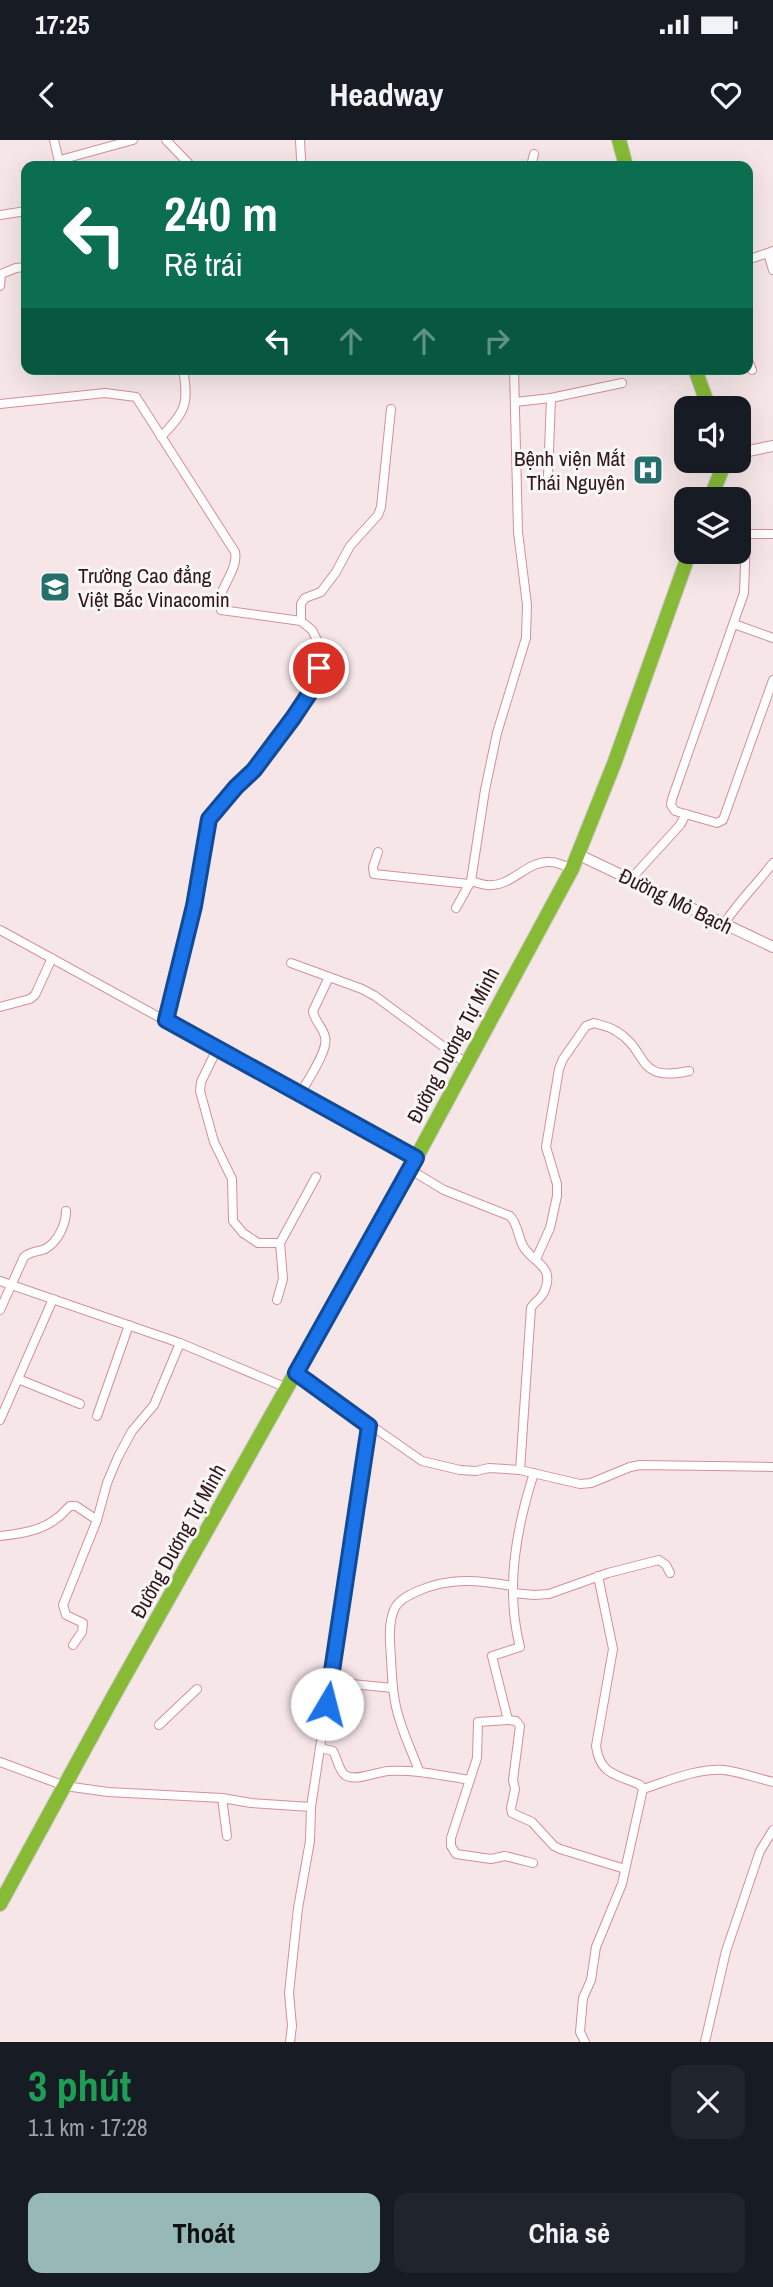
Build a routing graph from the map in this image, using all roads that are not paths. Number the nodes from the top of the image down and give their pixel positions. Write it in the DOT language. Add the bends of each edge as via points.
graph roads {
  1 [pos="54,140"];
  2 [pos="133,140"];
  3 [pos="166,140"];
  4 [pos="300,140"];
  5 [pos="619,140"];
  6 [pos="534,153"];
  7 [pos="301,159"];
  8 [pos="59,161"];
  9 [pos="66,161"];
  10 [pos="186,161"];
  11 [pos="532,161"];
  12 [pos="625,161"];
  13 [pos="21,212"];
  14 [pos="0,215"];
  15 [pos="771,252"];
  16 [pos="753,258"];
  17 [pos="21,268"];
  18 [pos="773,270"];
  19 [pos="0,286"];
  20 [pos="184,375"];
  21 [pos="514,375"];
  22 [pos="697,375"];
  23 [pos="622,383"];
  24 [pos="705,396"];
  25 [pos="551,398"];
  26 [pos="515,402"];
  27 [pos="0,404"];
  28 [pos="391,409"];
  29 [pos="162,437"];
  30 [pos="773,446"];
  31 [pos="751,450"];
  32 [pos="548,477"];
  33 [pos="751,534"];
  34 [pos="773,534"];
  35 [pos="686,564"];
  36 [pos="744,564"];
  37 [pos="301,621"];
  38 [pos="734,624"];
  39 [pos="773,638"];
  40 [pos="773,680"];
  41 [pos="686,814"];
  42 [pos="378,852"];
  43 [pos="576,862"];
  44 [pos="773,863"];
  45 [pos="632,879"];
  46 [pos="470,882"];
  47 [pos="456,908"];
  48 [pos="724,924"];
  49 [pos="0,930"];
  50 [pos="773,947"];
  51 [pos="52,958"];
  52 [pos="291,963"];
  53 [pos="329,977"];
  54 [pos="0,1007"];
  55 [pos="166,1020"];
  56 [pos="217,1049"];
  57 [pos="467,1064"];
  58 [pos="689,1071"];
  59 [pos="300,1094"];
  60 [pos="413,1164"];
  61 [pos="316,1177"];
  62 [pos="66,1211"];
  63 [pos="280,1242"];
  64 [pos="536,1259"];
  65 [pos="0,1280"];
  66 [pos="12,1285"];
  67 [pos="53,1299"];
  68 [pos="277,1300"];
  69 [pos="0,1310"];
  70 [pos="129,1325"];
  71 [pos="180,1343"];
  72 [pos="296,1373"];
  73 [pos="18,1379"];
  74 [pos="287,1388"];
  75 [pos="80,1404"];
  76 [pos="97,1416"];
  77 [pos="0,1420"];
  78 [pos="369,1426"];
  79 [pos="773,1467"];
  80 [pos="520,1470"];
  81 [pos="534,1473"];
  82 [pos="97,1520"];
  83 [pos="0,1536"];
  84 [pos="670,1573"];
  85 [pos="598,1576"];
  86 [pos="513,1589"];
  87 [pos="73,1646"];
  88 [pos="331,1682"];
  89 [pos="393,1688"];
  90 [pos="197,1689"];
  91 [pos="508,1720"];
  92 [pos="159,1726"];
  93 [pos="320,1748"];
  94 [pos="0,1762"];
  95 [pos="419,1771"];
  96 [pos="470,1780"];
  97 [pos="773,1782"];
  98 [pos="65,1787"];
  99 [pos="643,1789"];
  100 [pos="222,1798"];
  101 [pos="311,1807"];
  102 [pos="773,1830"];
  103 [pos="227,1836"];
  104 [pos="533,1863"];
  105 [pos="625,1869"];
  106 [pos="0,1904"];
  107 [pos="290,2042"];
  108 [pos="585,2042"];
  109 [pos="705,2042"];
  1 -- 8 [label="street"];
  2 -- 9 [label="street"];
  3 -- 10 [label="street"];
  4 -- 7 [label="street"];
  5 -- 12 [label="highway"];
  6 -- 11 [label="street"];
  13 -- 14 [label="street"];
  15 -- 16 [label="street"];
  15 -- 18 [label="street"];
  17 -- 19 [label="street" via="1,274"];
  20 -- 29 [label="street" via="185,406"];
  21 -- 26 [label="street"];
  22 -- 24 [label="highway"];
  23 -- 25 [label="street"];
  25 -- 26 [label="street"];
  25 -- 32 [label="street"];
  26 -- 46 [label="street" via="526,638 497,733"];
  27 -- 29 [label="street" via="124,394 140,401"];
  28 -- 37 [label="street" via="378,515 321,592 305,598"];
  29 -- 37 [label="street" via="235,552 220,610"];
  30 -- 31 [label="street"];
  33 -- 34 [label="street"];
  35 -- 43 [label="highway, Đường Dương Tự Minh"];
  36 -- 38 [label="street" via="746,584"];
  37 -- 55 [label="street" via="317,640 319,668 293,718 209,819 194,906"];
  38 -- 39 [label="street"];
  38 -- 41 [label="street" via="672,799 675,811"];
  40 -- 41 [label="street" via="723,820 717,823"];
  41 -- 45 [label="street"];
  42 -- 46 [label="street" via="374,874"];
  43 -- 45 [label="street, Đường Mỏ Bạch"];
  43 -- 46 [label="street" via="548,861 488,886"];
  43 -- 57 [label="highway, Đường Dương Tự Minh"];
  44 -- 48 [label="street"];
  45 -- 48 [label="street, Đường Mỏ Bạch"];
  46 -- 47 [label="street"];
  48 -- 50 [label="street, Đường Mỏ Bạch"];
  49 -- 51 [label="street"];
  51 -- 54 [label="street" via="35,995"];
  51 -- 55 [label="street"];
  52 -- 53 [label="street"];
  53 -- 57 [label="street" via="375,996"];
  53 -- 59 [label="street" via="313,1011 326,1046"];
  55 -- 56 [label="street"];
  56 -- 59 [label="street"];
  56 -- 63 [label="street" via="200,1091 214,1142 232,1180 233,1221 258,1243"];
  57 -- 60 [label="highway, Đường Dương Tự Minh"];
  58 -- 64 [label="street" via="656,1072 615,1030 594,1023 586,1026 563,1059 558,1077 546,1147 557,1196"];
  59 -- 60 [label="street"];
  60 -- 64 [label="street" via="444,1190 510,1216 526,1250"];
  60 -- 72 [label="highway, Đường Dương Tự Minh"];
  61 -- 63 [label="street"];
  62 -- 66 [label="street" via="66,1221 53,1241 24,1257"];
  63 -- 68 [label="street" via="283,1279"];
  64 -- 80 [label="street" via="546,1272 547,1284 531,1308"];
  65 -- 66 [label="street"];
  66 -- 67 [label="street"];
  66 -- 69 [label="street"];
  67 -- 70 [label="street"];
  67 -- 73 [label="street"];
  70 -- 71 [label="street"];
  70 -- 76 [label="street"];
  71 -- 74 [label="street"];
  71 -- 82 [label="street" via="154,1405 118,1457"];
  72 -- 74 [label="highway, Đường Dương Tự Minh"];
  72 -- 78 [label="street"];
  73 -- 75 [label="street"];
  73 -- 77 [label="street"];
  74 -- 98 [label="highway, Đường Dương Tự Minh"];
  78 -- 80 [label="street" via="422,1461 460,1470"];
  78 -- 88 [label="street"];
  79 -- 81 [label="street" via="640,1465 580,1484"];
  80 -- 81 [label="street"];
  81 -- 86 [label="street" via="520,1518"];
  82 -- 83 [label="street" via="70,1506 48,1524"];
  82 -- 87 [label="street" via="63,1605 66,1615 83,1623"];
  84 -- 85 [label="street" via="659,1560"];
  85 -- 86 [label="street" via="550,1594"];
  85 -- 99 [label="street" via="613,1649 597,1757 603,1768"];
  86 -- 89 [label="street" via="481,1580 448,1581 398,1602 391,1624"];
  86 -- 91 [label="street" via="520,1647 492,1656"];
  88 -- 89 [label="street"];
  88 -- 93 [label="street"];
  89 -- 95 [label="street" via="399,1720"];
  90 -- 92 [label="street"];
  91 -- 96 [label="street" via="478,1722 477,1758"];
  91 -- 105 [label="street" via="520,1726 512,1813 532,1822 560,1849"];
  93 -- 95 [label="street" via="333,1751 347,1777"];
  93 -- 101 [label="street"];
  94 -- 98 [label="street"];
  95 -- 96 [label="street"];
  96 -- 104 [label="street" via="451,1838 453,1851"];
  97 -- 99 [label="street" via="724,1770"];
  98 -- 100 [label="street"];
  98 -- 106 [label="highway, Đường Dương Tự Minh"];
  99 -- 105 [label="street"];
  100 -- 101 [label="street"];
  100 -- 103 [label="street"];
  101 -- 107 [label="street" via="289,1993"];
  102 -- 109 [label="street" via="760,1851 726,1951"];
  105 -- 108 [label="street" via="583,1998 580,2032"];
}
